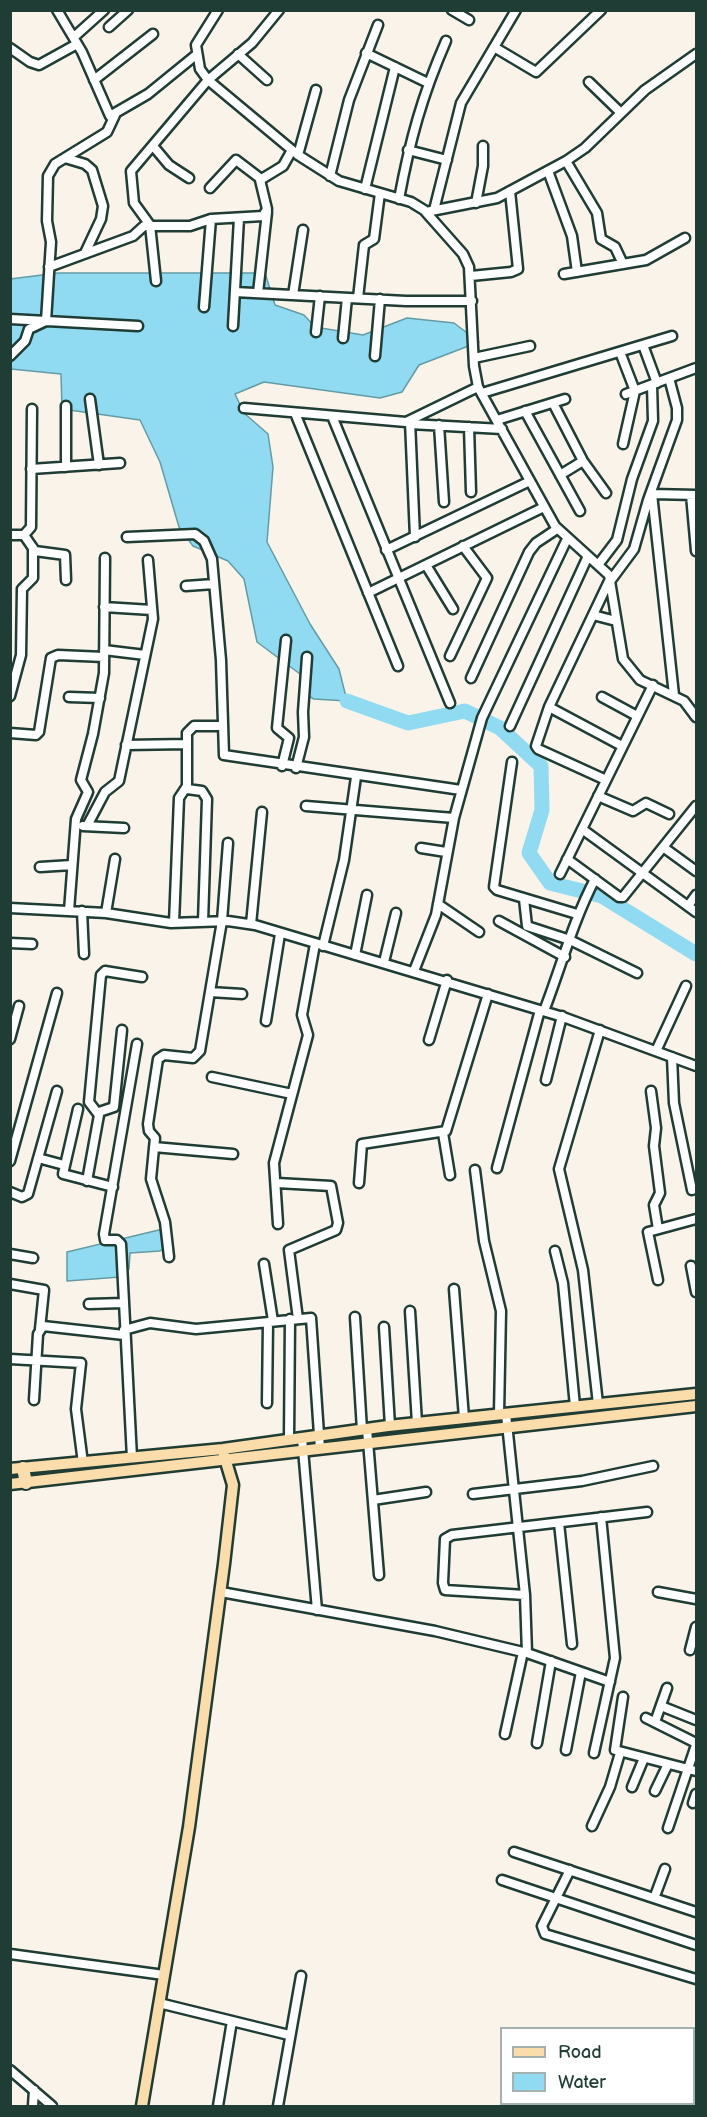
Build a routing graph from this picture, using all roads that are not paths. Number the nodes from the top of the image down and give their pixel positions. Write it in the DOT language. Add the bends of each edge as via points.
graph roads {
  1 [pos="57,10"];
  2 [pos="104,10"];
  3 [pos="128,10"];
  4 [pos="218,10"];
  5 [pos="279,10"];
  6 [pos="452,10"];
  7 [pos="516,10"];
  8 [pos="601,10"];
  9 [pos="468,20"];
  10 [pos="378,25"];
  11 [pos="109,27"];
  12 [pos="153,34"];
  13 [pos="75,40"];
  14 [pos="446,41"];
  15 [pos="494,47"];
  16 [pos="10,48"];
  17 [pos="366,53"];
  18 [pos="238,54"];
  19 [pos="696,54"];
  20 [pos="196,55"];
  21 [pos="395,67"];
  22 [pos="94,80"];
  23 [pos="208,80"];
  24 [pos="267,80"];
  25 [pos="589,82"];
  26 [pos="428,83"];
  27 [pos="316,90"];
  28 [pos="621,113"];
  29 [pos="115,115"];
  30 [pos="153,146"];
  31 [pos="483,146"];
  32 [pos="408,150"];
  33 [pos="295,152"];
  34 [pos="65,158"];
  35 [pos="447,160"];
  36 [pos="566,161"];
  37 [pos="548,171"];
  38 [pos="330,176"];
  39 [pos="189,178"];
  40 [pos="261,179"];
  41 [pos="210,188"];
  42 [pos="365,189"];
  43 [pos="510,191"];
  44 [pos="380,193"];
  45 [pos="399,199"];
  46 [pos="476,203"];
  47 [pos="430,211"];
  48 [pos="267,212"];
  49 [pos="239,218"];
  50 [pos="211,219"];
  51 [pos="150,225"];
  52 [pos="303,230"];
  53 [pos="685,238"];
  54 [pos="85,253"];
  55 [pos="623,264"];
  56 [pos="49,267"];
  57 [pos="577,272"];
  58 [pos="564,274"];
  59 [pos="471,276"];
  60 [pos="156,281"];
  61 [pos="235,292"];
  62 [pos="258,293"];
  63 [pos="293,295"];
  64 [pos="320,296"];
  65 [pos="347,298"];
  66 [pos="358,298"];
  67 [pos="380,299"];
  68 [pos="472,301"];
  69 [pos="204,307"];
  70 [pos="10,319"];
  71 [pos="46,321"];
  72 [pos="138,326"];
  73 [pos="233,326"];
  74 [pos="316,332"];
  75 [pos="672,336"];
  76 [pos="343,338"];
  77 [pos="643,345"];
  78 [pos="530,346"];
  79 [pos="620,352"];
  80 [pos="10,356"];
  81 [pos="375,356"];
  82 [pos="474,358"];
  83 [pos="696,368"];
  84 [pos="669,378"];
  85 [pos="654,384"];
  86 [pos="480,390"];
  87 [pos="631,392"];
  88 [pos="90,399"];
  89 [pos="565,399"];
  90 [pos="553,403"];
  91 [pos="66,406"];
  92 [pos="244,408"];
  93 [pos="32,409"];
  94 [pos="525,411"];
  95 [pos="296,413"];
  96 [pos="332,416"];
  97 [pos="497,420"];
  98 [pos="410,422"];
  99 [pos="439,425"];
  100 [pos="469,427"];
  101 [pos="502,429"];
  102 [pos="623,444"];
  103 [pos="583,460"];
  104 [pos="120,463"];
  105 [pos="99,465"];
  106 [pos="66,467"];
  107 [pos="31,469"];
  108 [pos="560,476"];
  109 [pos="530,482"];
  110 [pos="471,492"];
  111 [pos="606,493"];
  112 [pos="651,493"];
  113 [pos="694,495"];
  114 [pos="444,502"];
  115 [pos="544,507"];
  116 [pos="580,511"];
  117 [pos="557,529"];
  118 [pos="10,535"];
  119 [pos="24,535"];
  120 [pos="127,537"];
  121 [pos="415,537"];
  122 [pos="567,539"];
  123 [pos="463,546"];
  124 [pos="696,546"];
  125 [pos="33,548"];
  126 [pos="386,550"];
  127 [pos="696,551"];
  128 [pos="588,556"];
  129 [pos="105,558"];
  130 [pos="148,560"];
  131 [pos="426,565"];
  132 [pos="598,565"];
  133 [pos="398,578"];
  134 [pos="611,579"];
  135 [pos="66,580"];
  136 [pos="214,584"];
  137 [pos="186,586"];
  138 [pos="368,593"];
  139 [pos="104,607"];
  140 [pos="453,609"];
  141 [pos="152,610"];
  142 [pos="593,615"];
  143 [pos="616,621"];
  144 [pos="286,640"];
  145 [pos="104,653"];
  146 [pos="145,655"];
  147 [pos="450,656"];
  148 [pos="308,657"];
  149 [pos="398,666"];
  150 [pos="471,678"];
  151 [pos="652,685"];
  152 [pos="674,695"];
  153 [pos="10,696"];
  154 [pos="69,697"];
  155 [pos="602,697"];
  156 [pos="100,698"];
  157 [pos="450,703"];
  158 [pos="549,707"];
  159 [pos="638,716"];
  160 [pos="696,717"];
  161 [pos="222,726"];
  162 [pos="510,726"];
  163 [pos="10,734"];
  164 [pos="187,744"];
  165 [pos="126,745"];
  166 [pos="622,746"];
  167 [pos="512,762"];
  168 [pos="282,766"];
  169 [pos="296,768"];
  170 [pos="356,777"];
  171 [pos="606,780"];
  172 [pos="187,789"];
  173 [pos="461,790"];
  174 [pos="598,796"];
  175 [pos="306,806"];
  176 [pos="696,806"];
  177 [pos="350,808"];
  178 [pos="262,812"];
  179 [pos="669,814"];
  180 [pos="454,818"];
  181 [pos="75,826"];
  182 [pos="87,826"];
  183 [pos="124,828"];
  184 [pos="582,829"];
  185 [pos="228,843"];
  186 [pos="663,847"];
  187 [pos="421,848"];
  188 [pos="446,852"];
  189 [pos="115,859"];
  190 [pos="567,859"];
  191 [pos="72,865"];
  192 [pos="40,867"];
  193 [pos="696,871"];
  194 [pos="643,872"];
  195 [pos="560,874"];
  196 [pos="595,879"];
  197 [pos="367,895"];
  198 [pos="696,895"];
  199 [pos="524,899"];
  200 [pos="438,904"];
  201 [pos="688,906"];
  202 [pos="10,908"];
  203 [pos="69,911"];
  204 [pos="82,911"];
  205 [pos="696,912"];
  206 [pos="106,913"];
  207 [pos="396,913"];
  208 [pos="577,914"];
  209 [pos="222,921"];
  210 [pos="500,921"];
  211 [pos="202,922"];
  212 [pos="174,923"];
  213 [pos="250,924"];
  214 [pos="479,932"];
  215 [pos="280,934"];
  216 [pos="570,940"];
  217 [pos="10,943"];
  218 [pos="32,944"];
  219 [pos="319,945"];
  220 [pos="84,954"];
  221 [pos="355,955"];
  222 [pos="565,957"];
  223 [pos="384,962"];
  224 [pos="414,971"];
  225 [pos="637,974"];
  226 [pos="142,977"];
  227 [pos="447,980"];
  228 [pos="686,986"];
  229 [pos="210,992"];
  230 [pos="57,993"];
  231 [pos="242,994"];
  232 [pos="488,994"];
  233 [pos="19,1006"];
  234 [pos="542,1010"];
  235 [pos="562,1016"];
  236 [pos="266,1021"];
  237 [pos="122,1030"];
  238 [pos="600,1030"];
  239 [pos="10,1039"];
  240 [pos="429,1040"];
  241 [pos="137,1044"];
  242 [pos="656,1051"];
  243 [pos="672,1057"];
  244 [pos="696,1066"];
  245 [pos="212,1077"];
  246 [pos="546,1080"];
  247 [pos="57,1091"];
  248 [pos="651,1091"];
  249 [pos="292,1094"];
  250 [pos="78,1109"];
  251 [pos="99,1112"];
  252 [pos="443,1133"];
  253 [pos="154,1147"];
  254 [pos="233,1154"];
  255 [pos="38,1158"];
  256 [pos="10,1161"];
  257 [pos="64,1165"];
  258 [pos="497,1167"];
  259 [pos="475,1170"];
  260 [pos="450,1175"];
  261 [pos="87,1181"];
  262 [pos="359,1183"];
  263 [pos="277,1184"];
  264 [pos="113,1187"];
  265 [pos="692,1190"];
  266 [pos="10,1192"];
  267 [pos="696,1219"];
  268 [pos="278,1224"];
  269 [pos="658,1229"];
  270 [pos="555,1251"];
  271 [pos="10,1254"];
  272 [pos="169,1257"];
  273 [pos="33,1258"];
  274 [pos="264,1264"];
  275 [pos="691,1266"];
  276 [pos="658,1280"];
  277 [pos="10,1284"];
  278 [pos="454,1289"];
  279 [pos="696,1292"];
  280 [pos="123,1303"];
  281 [pos="89,1304"];
  282 [pos="410,1311"];
  283 [pos="355,1317"];
  284 [pos="294,1319"];
  285 [pos="270,1322"];
  286 [pos="384,1327"];
  287 [pos="40,1329"];
  288 [pos="124,1333"];
  289 [pos="10,1359"];
  290 [pos="36,1362"];
  291 [pos="696,1394"];
  292 [pos="34,1400"];
  293 [pos="267,1403"];
  294 [pos="598,1404"];
  295 [pos="696,1406"];
  296 [pos="575,1407"];
  297 [pos="503,1414"];
  298 [pos="464,1418"];
  299 [pos="417,1423"];
  300 [pos="390,1426"];
  301 [pos="507,1426"];
  302 [pos="364,1429"];
  303 [pos="320,1435"];
  304 [pos="302,1438"];
  305 [pos="289,1440"];
  306 [pos="368,1443"];
  307 [pos="223,1449"];
  308 [pos="320,1449"];
  309 [pos="303,1451"];
  310 [pos="132,1458"];
  311 [pos="226,1461"];
  312 [pos="83,1463"];
  313 [pos="653,1466"];
  314 [pos="17,1468"];
  315 [pos="26,1482"];
  316 [pos="10,1484"];
  317 [pos="514,1490"];
  318 [pos="426,1492"];
  319 [pos="473,1494"];
  320 [pos="373,1500"];
  321 [pos="647,1512"];
  322 [pos="601,1517"];
  323 [pos="559,1523"];
  324 [pos="518,1528"];
  325 [pos="379,1575"];
  326 [pos="220,1592"];
  327 [pos="658,1592"];
  328 [pos="525,1594"];
  329 [pos="696,1599"];
  330 [pos="317,1610"];
  331 [pos="696,1628"];
  332 [pos="572,1644"];
  333 [pos="690,1650"];
  334 [pos="525,1652"];
  335 [pos="551,1661"];
  336 [pos="581,1672"];
  337 [pos="610,1682"];
  338 [pos="667,1688"];
  339 [pos="623,1698"];
  340 [pos="661,1706"];
  341 [pos="646,1718"];
  342 [pos="696,1720"];
  343 [pos="655,1722"];
  344 [pos="505,1734"];
  345 [pos="537,1743"];
  346 [pos="696,1744"];
  347 [pos="566,1750"];
  348 [pos="594,1753"];
  349 [pos="620,1753"];
  350 [pos="644,1758"];
  351 [pos="668,1764"];
  352 [pos="693,1770"];
  353 [pos="632,1787"];
  354 [pos="655,1791"];
  355 [pos="592,1826"];
  356 [pos="668,1828"];
  357 [pos="514,1852"];
  358 [pos="665,1869"];
  359 [pos="570,1870"];
  360 [pos="502,1880"];
  361 [pos="655,1896"];
  362 [pos="556,1898"];
  363 [pos="696,1912"];
  364 [pos="696,1945"];
  365 [pos="10,1954"];
  366 [pos="164,1975"];
  367 [pos="301,1976"];
  368 [pos="696,1979"];
  369 [pos="159,2003"];
  370 [pos="231,2021"];
  371 [pos="289,2035"];
  372 [pos="10,2070"];
  373 [pos="34,2090"];
  374 [pos="33,2106"];
  375 [pos="52,2106"];
  376 [pos="142,2106"];
  377 [pos="218,2106"];
  378 [pos="278,2106"];
  1 -- 13 [label="street"];
  2 -- 13 [label="street"];
  3 -- 11 [label="street"];
  4 -- 20 [label="street" via="196,45"];
  5 -- 18 [label="street"];
  6 -- 9 [label="street"];
  7 -- 15 [label="street"];
  8 -- 15 [label="street" via="536,72"];
  10 -- 17 [label="street"];
  12 -- 22 [label="street"];
  13 -- 16 [label="street" via="39,65"];
  13 -- 22 [label="street"];
  14 -- 26 [label="street"];
  15 -- 35 [label="street" via="461,103"];
  17 -- 21 [label="street"];
  17 -- 38 [label="street" via="349,100"];
  18 -- 23 [label="street"];
  18 -- 24 [label="street"];
  19 -- 28 [label="street" via="645,90"];
  20 -- 23 [label="street"];
  20 -- 29 [label="street"];
  21 -- 26 [label="street"];
  21 -- 42 [label="street"];
  22 -- 29 [label="street" via="108,113"];
  23 -- 30 [label="street"];
  23 -- 33 [label="street"];
  25 -- 28 [label="street"];
  26 -- 32 [label="street"];
  27 -- 33 [label="street"];
  28 -- 36 [label="street"];
  29 -- 34 [label="street" via="107,132"];
  30 -- 39 [label="street" via="169,165"];
  30 -- 51 [label="street" via="132,169 130,178 134,203"];
  31 -- 46 [label="street"];
  32 -- 35 [label="street"];
  32 -- 45 [label="street"];
  33 -- 38 [label="street"];
  33 -- 40 [label="street" via="283,166"];
  34 -- 54 [label="street" via="86,164 92,170 103,206"];
  34 -- 56 [label="street" via="53,166 48,176"];
  35 -- 47 [label="street"];
  36 -- 37 [label="street"];
  36 -- 55 [label="street" via="597,213 601,239 615,247"];
  37 -- 43 [label="street"];
  37 -- 57 [label="street" via="572,236"];
  38 -- 42 [label="street"];
  40 -- 41 [label="street" via="236,160"];
  40 -- 48 [label="street"];
  42 -- 44 [label="street"];
  43 -- 46 [label="street"];
  43 -- 59 [label="street" via="518,268"];
  44 -- 45 [label="street"];
  44 -- 66 [label="street" via="374,239 364,245"];
  45 -- 47 [label="street"];
  46 -- 47 [label="street"];
  47 -- 59 [label="street" via="463,254"];
  48 -- 49 [label="street"];
  48 -- 62 [label="street"];
  49 -- 50 [label="street"];
  49 -- 61 [label="street"];
  50 -- 51 [label="street" via="190,226"];
  50 -- 69 [label="street"];
  51 -- 54 [label="street" via="139,228 133,236"];
  51 -- 60 [label="street"];
  52 -- 63 [label="street"];
  53 -- 55 [label="street" via="646,261"];
  54 -- 56 [label="street"];
  55 -- 57 [label="street"];
  56 -- 71 [label="street"];
  57 -- 58 [label="street"];
  59 -- 68 [label="street"];
  61 -- 62 [label="street"];
  61 -- 73 [label="street"];
  62 -- 63 [label="street"];
  63 -- 64 [label="street"];
  64 -- 65 [label="street"];
  64 -- 74 [label="street"];
  65 -- 66 [label="street"];
  65 -- 76 [label="street"];
  66 -- 67 [label="street"];
  67 -- 68 [label="street"];
  67 -- 81 [label="street"];
  68 -- 82 [label="street"];
  70 -- 71 [label="street"];
  71 -- 72 [label="street"];
  71 -- 80 [label="street" via="29,329 25,341"];
  75 -- 77 [label="street"];
  77 -- 79 [label="street"];
  77 -- 85 [label="street"];
  78 -- 82 [label="street"];
  79 -- 86 [label="street"];
  79 -- 87 [label="street"];
  82 -- 86 [label="street"];
  83 -- 84 [label="street"];
  84 -- 85 [label="street"];
  84 -- 112 [label="street" via="677,420"];
  85 -- 87 [label="street"];
  85 -- 132 [label="street" via="653,421 632,479 620,533"];
  86 -- 97 [label="street"];
  86 -- 98 [label="street"];
  87 -- 102 [label="street"];
  88 -- 105 [label="street"];
  89 -- 90 [label="street"];
  90 -- 94 [label="street"];
  90 -- 103 [label="street"];
  91 -- 106 [label="street"];
  92 -- 95 [label="street"];
  93 -- 107 [label="street"];
  94 -- 97 [label="street"];
  94 -- 108 [label="street"];
  95 -- 96 [label="street"];
  95 -- 138 [label="street"];
  96 -- 98 [label="street"];
  96 -- 126 [label="street"];
  97 -- 101 [label="street"];
  98 -- 99 [label="street"];
  98 -- 121 [label="street"];
  99 -- 100 [label="street"];
  99 -- 114 [label="street"];
  100 -- 101 [label="street"];
  100 -- 110 [label="street"];
  101 -- 109 [label="street"];
  103 -- 108 [label="street"];
  103 -- 111 [label="street"];
  104 -- 105 [label="street"];
  105 -- 106 [label="street"];
  106 -- 107 [label="street"];
  107 -- 119 [label="street" via="31,527"];
  108 -- 116 [label="street"];
  109 -- 115 [label="street"];
  109 -- 121 [label="street"];
  112 -- 113 [label="street"];
  112 -- 134 [label="street" via="634,549"];
  112 -- 152 [label="street"];
  113 -- 124 [label="street"];
  115 -- 117 [label="street"];
  115 -- 123 [label="street"];
  117 -- 122 [label="street"];
  117 -- 150 [label="street" via="529,552"];
  118 -- 119 [label="street"];
  119 -- 125 [label="street"];
  120 -- 136 [label="street" via="199,535 211,555"];
  121 -- 126 [label="street"];
  122 -- 128 [label="street"];
  122 -- 173 [label="street" via="482,718"];
  123 -- 131 [label="street"];
  123 -- 147 [label="street" via="487,578"];
  124 -- 127 [label="street"];
  125 -- 135 [label="street" via="64,555"];
  125 -- 153 [label="street" via="33,578 22,589 21,655"];
  126 -- 133 [label="street"];
  128 -- 132 [label="street"];
  128 -- 162 [label="street"];
  129 -- 139 [label="street"];
  130 -- 141 [label="street"];
  131 -- 133 [label="street"];
  131 -- 140 [label="street"];
  132 -- 134 [label="street"];
  133 -- 138 [label="street"];
  133 -- 157 [label="street"];
  134 -- 142 [label="street"];
  134 -- 143 [label="street"];
  136 -- 137 [label="street"];
  136 -- 161 [label="street" via="222,660"];
  138 -- 149 [label="street"];
  139 -- 141 [label="street"];
  139 -- 145 [label="street"];
  141 -- 146 [label="street"];
  142 -- 143 [label="street"];
  142 -- 158 [label="street"];
  143 -- 151 [label="street" via="623,659 640,680"];
  144 -- 168 [label="street" via="277,728 289,738"];
  145 -- 146 [label="street"];
  145 -- 156 [label="street"];
  145 -- 163 [label="street" via="51,658 39,732"];
  146 -- 165 [label="street"];
  148 -- 169 [label="street" via="304,737"];
  151 -- 152 [label="street"];
  151 -- 159 [label="street"];
  152 -- 160 [label="street"];
  154 -- 156 [label="street"];
  155 -- 159 [label="street"];
  156 -- 181 [label="street" via="81,780 87,795"];
  158 -- 166 [label="street"];
  158 -- 171 [label="street" via="537,748"];
  159 -- 166 [label="street"];
  161 -- 164 [label="street" via="191,727"];
  161 -- 168 [label="street" via="222,752 226,757"];
  164 -- 165 [label="street"];
  164 -- 172 [label="street"];
  165 -- 182 [label="street" via="118,784 105,792"];
  166 -- 171 [label="street"];
  167 -- 199 [label="street" via="494,887"];
  168 -- 169 [label="street"];
  169 -- 170 [label="street"];
  170 -- 173 [label="street"];
  170 -- 177 [label="street"];
  171 -- 174 [label="street"];
  172 -- 211 [label="street" via="202,790 206,796"];
  172 -- 212 [label="street" via="179,798"];
  173 -- 180 [label="street"];
  174 -- 179 [label="street" via="633,812 646,803"];
  174 -- 184 [label="street"];
  175 -- 177 [label="street"];
  176 -- 186 [label="street"];
  177 -- 180 [label="street"];
  177 -- 219 [label="street" via="343,867"];
  178 -- 213 [label="street"];
  180 -- 188 [label="street"];
  181 -- 182 [label="street"];
  181 -- 191 [label="street"];
  182 -- 183 [label="street"];
  184 -- 190 [label="street"];
  184 -- 194 [label="street"];
  185 -- 209 [label="street"];
  186 -- 193 [label="street"];
  186 -- 194 [label="street"];
  187 -- 188 [label="street"];
  188 -- 200 [label="street"];
  189 -- 206 [label="street"];
  190 -- 195 [label="street"];
  190 -- 196 [label="street"];
  191 -- 192 [label="street"];
  191 -- 203 [label="street"];
  194 -- 196 [label="street" via="621,898"];
  194 -- 201 [label="street"];
  196 -- 208 [label="street"];
  197 -- 221 [label="street"];
  198 -- 201 [label="street"];
  199 -- 208 [label="street"];
  199 -- 216 [label="street" via="527,926"];
  200 -- 214 [label="street"];
  200 -- 224 [label="street"];
  201 -- 205 [label="street"];
  202 -- 203 [label="street"];
  203 -- 204 [label="street"];
  204 -- 206 [label="street"];
  204 -- 220 [label="street"];
  206 -- 212 [label="street"];
  207 -- 223 [label="street"];
  208 -- 216 [label="street"];
  209 -- 211 [label="street"];
  209 -- 213 [label="street"];
  209 -- 229 [label="street"];
  210 -- 222 [label="street"];
  211 -- 212 [label="street"];
  213 -- 215 [label="street"];
  215 -- 219 [label="street"];
  215 -- 236 [label="street"];
  216 -- 222 [label="street"];
  216 -- 225 [label="street"];
  217 -- 218 [label="street"];
  219 -- 221 [label="street"];
  219 -- 249 [label="street" via="302,1015 309,1031"];
  221 -- 223 [label="street"];
  222 -- 234 [label="street"];
  223 -- 224 [label="street"];
  224 -- 227 [label="street"];
  226 -- 251 [label="street" via="105,971 101,975 89,1102"];
  227 -- 232 [label="street"];
  227 -- 240 [label="street"];
  228 -- 242 [label="street"];
  229 -- 231 [label="street"];
  229 -- 253 [label="street" via="198,1054 190,1058 164,1054 158,1059 147,1128 154,1134"];
  230 -- 256 [label="street"];
  232 -- 234 [label="street"];
  232 -- 252 [label="street" via="449,1128"];
  233 -- 239 [label="street"];
  234 -- 235 [label="street"];
  234 -- 258 [label="street"];
  235 -- 238 [label="street"];
  235 -- 246 [label="street"];
  237 -- 251 [label="street" via="114,1107"];
  238 -- 242 [label="street"];
  238 -- 294 [label="street" via="559,1168 583,1270"];
  241 -- 264 [label="street"];
  242 -- 243 [label="street"];
  243 -- 244 [label="street"];
  243 -- 265 [label="street" via="674,1103"];
  245 -- 249 [label="street"];
  247 -- 255 [label="street"];
  248 -- 269 [label="street" via="660,1193 654,1205"];
  249 -- 263 [label="street" via="274,1162"];
  250 -- 257 [label="street"];
  251 -- 261 [label="street"];
  252 -- 260 [label="street"];
  252 -- 262 [label="street" via="362,1144"];
  253 -- 254 [label="street"];
  253 -- 272 [label="street" via="152,1187 165,1222"];
  255 -- 257 [label="street"];
  255 -- 266 [label="street" via="26,1197"];
  257 -- 261 [label="street" via="65,1177"];
  259 -- 297 [label="street" via="484,1241 501,1311"];
  261 -- 264 [label="street"];
  263 -- 268 [label="street"];
  263 -- 284 [label="street" via="331,1186 338,1223 336,1230 289,1250"];
  264 -- 280 [label="street" via="104,1237 121,1244"];
  267 -- 269 [label="street"];
  269 -- 276 [label="street" via="648,1232 648,1236"];
  270 -- 296 [label="street" via="563,1283"];
  271 -- 273 [label="street"];
  274 -- 285 [label="street"];
  275 -- 279 [label="street"];
  277 -- 287 [label="street" via="44,1290"];
  278 -- 298 [label="street"];
  280 -- 281 [label="street"];
  280 -- 288 [label="street"];
  282 -- 299 [label="street"];
  283 -- 302 [label="street"];
  284 -- 285 [label="street"];
  284 -- 303 [label="street" via="308,1317 312,1321"];
  284 -- 305 [label="street"];
  285 -- 288 [label="street" via="196,1329 150,1323"];
  285 -- 293 [label="street"];
  286 -- 300 [label="street"];
  287 -- 288 [label="street" via="47,1325"];
  287 -- 290 [label="street"];
  288 -- 310 [label="street"];
  289 -- 290 [label="street"];
  290 -- 292 [label="street"];
  290 -- 312 [label="street" via="81,1363 76,1409"];
  291 -- 294 [label="main road"];
  294 -- 296 [label="main road"];
  295 -- 301 [label="main road"];
  296 -- 297 [label="main road"];
  297 -- 298 [label="main road"];
  297 -- 301 [label="street"];
  298 -- 299 [label="main road"];
  299 -- 300 [label="main road"];
  300 -- 302 [label="main road"];
  301 -- 306 [label="main road"];
  301 -- 317 [label="street"];
  302 -- 303 [label="main road"];
  302 -- 306 [label="street"];
  303 -- 304 [label="main road"];
  303 -- 308 [label="street"];
  304 -- 305 [label="main road"];
  304 -- 309 [label="street"];
  305 -- 307 [label="main road"];
  306 -- 308 [label="main road"];
  306 -- 320 [label="street"];
  307 -- 310 [label="main road"];
  307 -- 311 [label="main road"];
  308 -- 309 [label="main road"];
  309 -- 311 [label="main road"];
  309 -- 330 [label="street"];
  310 -- 312 [label="main road"];
  311 -- 315 [label="main road"];
  311 -- 326 [label="main road" via="232,1485"];
  312 -- 314 [label="main road"];
  313 -- 317 [label="street"];
  314 -- 315 [label="highway"];
  315 -- 316 [label="main road"];
  317 -- 319 [label="street"];
  317 -- 324 [label="street"];
  318 -- 320 [label="street"];
  320 -- 325 [label="street"];
  321 -- 322 [label="street"];
  322 -- 323 [label="street"];
  322 -- 337 [label="street" via="615,1653"];
  323 -- 324 [label="street"];
  323 -- 332 [label="street"];
  324 -- 328 [label="street"];
  324 -- 328 [label="street" via="448,1536 444,1543 443,1583 448,1591"];
  326 -- 330 [label="street"];
  326 -- 366 [label="main road" via="189,1827"];
  327 -- 329 [label="street"];
  328 -- 334 [label="street"];
  330 -- 334 [label="street" via="435,1630"];
  331 -- 333 [label="street"];
  334 -- 335 [label="street"];
  334 -- 344 [label="street"];
  335 -- 336 [label="street"];
  335 -- 345 [label="street"];
  336 -- 337 [label="street"];
  336 -- 347 [label="street"];
  337 -- 348 [label="street"];
  338 -- 340 [label="street"];
  339 -- 349 [label="street" via="614,1747"];
  340 -- 342 [label="street"];
  340 -- 343 [label="street"];
  341 -- 343 [label="street"];
  343 -- 346 [label="street"];
  346 -- 352 [label="street"];
  349 -- 350 [label="street"];
  349 -- 355 [label="street"];
  350 -- 351 [label="street"];
  350 -- 353 [label="street"];
  351 -- 352 [label="street"];
  351 -- 354 [label="street"];
  352 -- 356 [label="street"];
  357 -- 359 [label="street"];
  358 -- 361 [label="street"];
  359 -- 361 [label="street"];
  359 -- 362 [label="street"];
  360 -- 362 [label="street"];
  361 -- 363 [label="street"];
  362 -- 364 [label="street"];
  362 -- 368 [label="street" via="542,1926 545,1934"];
  365 -- 366 [label="street"];
  366 -- 369 [label="main road"];
  367 -- 371 [label="street"];
  369 -- 370 [label="street"];
  369 -- 376 [label="main road"];
  370 -- 371 [label="street"];
  370 -- 377 [label="street"];
  371 -- 378 [label="street"];
  372 -- 373 [label="street"];
  373 -- 374 [label="street"];
  373 -- 375 [label="street"];
}
